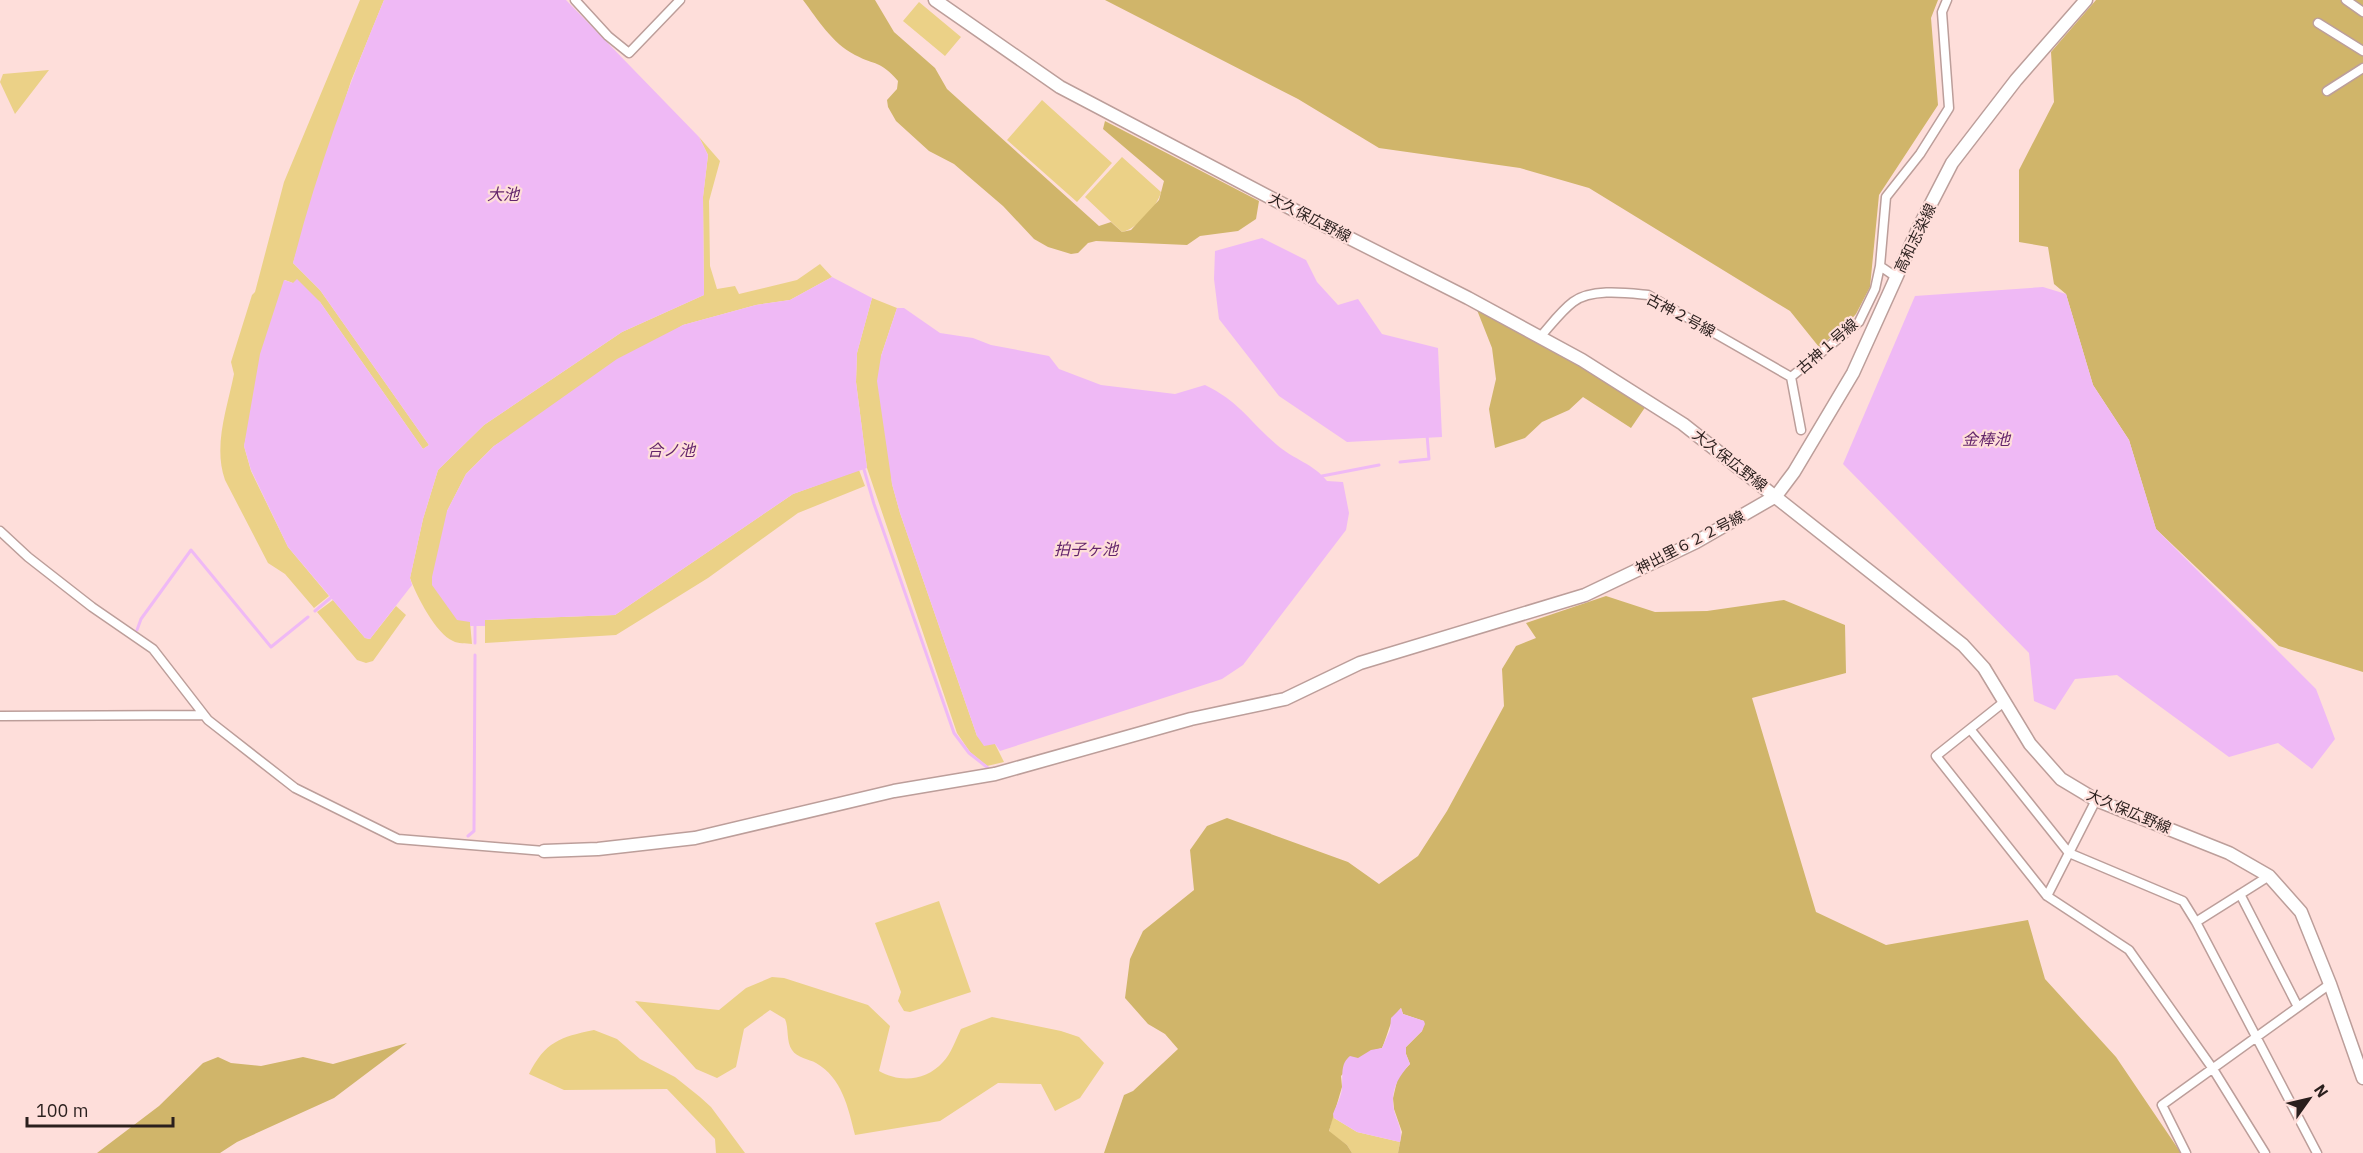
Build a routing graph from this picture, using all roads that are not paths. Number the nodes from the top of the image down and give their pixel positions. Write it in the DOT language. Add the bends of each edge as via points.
graph roads {
  1 [pos="575,0"];
  2 [pos="680,0"];
  3 [pos="935,0"];
  4 [pos="1947,0"];
  5 [pos="2086,0"];
  6 [pos="2346,0"];
  7 [pos="2363,12"];
  8 [pos="2318,22"];
  9 [pos="2363,51"];
  10 [pos="2363,68"];
  11 [pos="2327,92"];
  12 [pos="1880,266"];
  13 [pos="1896,278"];
  14 [pos="1540,337"];
  15 [pos="1791,377"];
  16 [pos="1801,430"];
  17 [pos="1776,496"];
  18 [pos="0,531"];
  19 [pos="2004,702"];
  20 [pos="204,715"];
  21 [pos="0,716"];
  22 [pos="1970,729"];
  23 [pos="2096,800"];
  24 [pos="544,852"];
  25 [pos="2069,853"];
  26 [pos="2269,876"];
  27 [pos="2240,894"];
  28 [pos="2047,896"];
  29 [pos="2196,922"];
  30 [pos="2330,984"];
  31 [pos="2298,1007"];
  32 [pos="2257,1037"];
  33 [pos="2213,1069"];
  34 [pos="2363,1078"];
  35 [pos="2186,1153"];
  36 [pos="2265,1153"];
  37 [pos="2317,1153"];
  1 -- 2 [label="street" via="629,53"];
  3 -- 14 [label="street, 大久保広野線" via="1060,87"];
  4 -- 12 [label="street, 古神１号線" via="1942,12 1949,108 1886,197"];
  5 -- 13 [label="street, 高和志染線" via="2016,80 1952,163"];
  6 -- 7 [label="street"];
  8 -- 9 [label="street"];
  10 -- 11 [label="street"];
  12 -- 13 [label="street"];
  12 -- 15 [label="street, 古神１号線" via="1875,289 1858,322"];
  13 -- 17 [label="street, 高和志染線" via="1853,373"];
  14 -- 15 [label="street, 古神２号線" via="1574,301 1592,295 1648,295"];
  14 -- 17 [label="street, 大久保広野線" via="1683,424"];
  15 -- 16 [label="street, 古神１号線"];
  17 -- 19 [label="street, 大久保広野線" via="1963,645 1984,668"];
  17 -- 24 [label="street, 神出里６２２号線" via="1696,542 1585,595 1360,663 1285,699 1191,719 995,774 861,798 695,838"];
  18 -- 20 [label="street" via="92,607 153,649"];
  19 -- 22 [label="street"];
  19 -- 23 [label="street, 大久保広野線" via="2030,744 2061,778"];
  20 -- 21 [label="street"];
  20 -- 24 [label="street" via="295,788 398,839"];
  22 -- 25 [label="street"];
  22 -- 28 [label="street" via="1936,756"];
  23 -- 25 [label="street"];
  23 -- 26 [label="street, 大久保広野線" via="2229,853"];
  25 -- 28 [label="street"];
  25 -- 29 [label="street" via="2183,901"];
  26 -- 27 [label="street"];
  26 -- 30 [label="street, 大久保広野線" via="2301,912"];
  27 -- 29 [label="street"];
  27 -- 31 [label="street"];
  28 -- 33 [label="street" via="2129,950"];
  29 -- 32 [label="street"];
  30 -- 31 [label="street"];
  30 -- 34 [label="street, 大久保広野線"];
  31 -- 32 [label="street"];
  32 -- 33 [label="street"];
  32 -- 37 [label="street"];
  33 -- 35 [label="street" via="2162,1106"];
  33 -- 36 [label="street"];
}
